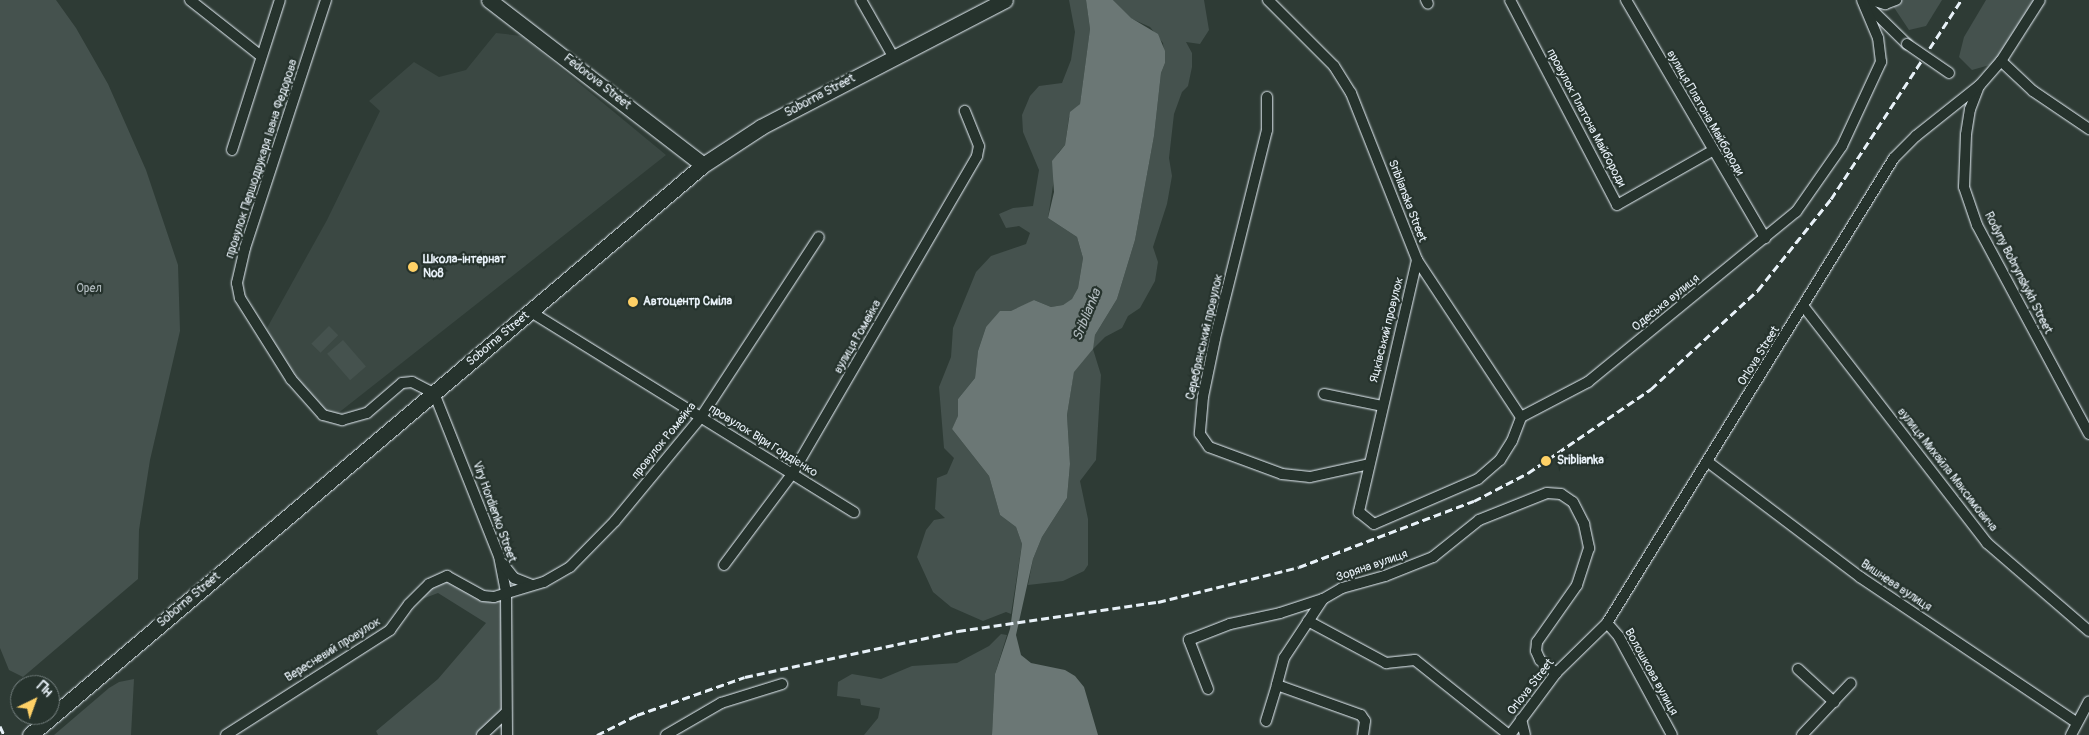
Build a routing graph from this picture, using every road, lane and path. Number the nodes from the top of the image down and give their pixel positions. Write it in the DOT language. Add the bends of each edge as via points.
graph roads {
  1 [pos="190,0"];
  2 [pos="280,0"];
  3 [pos="326,0"];
  4 [pos="861,0"];
  5 [pos="1005,0"];
  6 [pos="1268,0"];
  7 [pos="1510,0"];
  8 [pos="1626,0"];
  9 [pos="1862,0"];
  10 [pos="1871,0"];
  11 [pos="1896,0"];
  12 [pos="2040,0"];
  13 [pos="490,2"];
  14 [pos="261,56"];
  15 [pos="894,58"];
  16 [pos="2001,62"];
  17 [pos="1949,73"];
  18 [pos="1980,86"];
  19 [pos="1268,97"];
  20 [pos="965,110"];
  21 [pos="2089,129"];
  22 [pos="232,150"];
  23 [pos="1712,151"];
  24 [pos="703,165"];
  25 [pos="819,237"];
  26 [pos="1765,238"];
  27 [pos="1417,260"];
  28 [pos="1804,307"];
  29 [pos="531,312"];
  30 [pos="434,393"];
  31 [pos="1324,394"];
  32 [pos="1382,406"];
  33 [pos="701,417"];
  34 [pos="1521,417"];
  35 [pos="2089,434"];
  36 [pos="1708,462"];
  37 [pos="1369,464"];
  38 [pos="792,474"];
  39 [pos="854,512"];
  40 [pos="499,556"];
  41 [pos="724,565"];
  42 [pos="447,576"];
  43 [pos="535,585"];
  44 [pos="506,593"];
  45 [pos="1323,599"];
  46 [pos="1308,621"];
  47 [pos="1607,623"];
  48 [pos="2089,631"];
  49 [pos="1798,669"];
  50 [pos="1556,673"];
  51 [pos="1851,683"];
  52 [pos="782,684"];
  53 [pos="1277,685"];
  54 [pos="1208,689"];
  55 [pos="2089,701"];
  56 [pos="1834,702"];
  57 [pos="506,712"];
  58 [pos="1521,720"];
  59 [pos="1266,722"];
  60 [pos="2076,722"];
  61 [pos="30,735"];
  62 [pos="226,735"];
  63 [pos="482,735"];
  64 [pos="507,735"];
  65 [pos="666,735"];
  66 [pos="1363,735"];
  67 [pos="1509,735"];
  68 [pos="1525,735"];
  69 [pos="1672,735"];
  70 [pos="1802,735"];
  71 [pos="2071,735"];
  1 -- 14 [label="street"];
  2 -- 14 [label="street"];
  3 -- 30 [label="street, провулок Першодрукаря Івана Федорова" via="245,248 237,283 240,298 291,379 323,415 342,420 368,413 402,383 412,382"];
  4 -- 15 [label="street"];
  5 -- 15 [label="main road, Soborna Street"];
  6 -- 27 [label="street, Sriblianska Street" via="1334,66 1352,94"];
  7 -- 23 [label="street, провулок Платона Майбороди" via="1617,205"];
  8 -- 23 [label="street, вулиця Платона Майбороди"];
  9 -- 17 [label="street, bridge" via="1907,44"];
  9 -- 26 [label="street, Одеська вулиця" via="1878,38 1882,62 1842,146 1796,212"];
  10 -- 11 [label="street" via="1886,4"];
  12 -- 16 [label="street, Orlova Street"];
  13 -- 24 [label="main road, Fedorova Street"];
  14 -- 22 [label="street"];
  15 -- 24 [label="main road, Soborna Street" via="761,127"];
  16 -- 18 [label="street, Orlova Street"];
  16 -- 21 [label="street" via="2033,91"];
  18 -- 28 [label="street, Orlova Street" via="1916,136 1894,158"];
  18 -- 35 [label="street, Rodyny Bobrynskykh Street" via="1970,109 1964,187 1977,225"];
  19 -- 37 [label="street, Серебрянський провулок" via="1267,130 1215,339 1203,396 1200,434 1209,447 1282,474 1310,477"];
  20 -- 38 [label="street, вулиця Ромейка" via="979,146 978,156"];
  23 -- 26 [label="street, вулиця Платона Майбороди"];
  24 -- 29 [label="main road, Soborna Street"];
  25 -- 33 [label="street, провулок Ромейка"];
  26 -- 34 [label="street, Одеська вулиця" via="1588,382"];
  27 -- 32 [label="street, Яцківський провулок"];
  27 -- 34 [label="street, Sriblianska Street"];
  28 -- 36 [label="street, Orlova Street"];
  28 -- 48 [label="street, вулиця Михайла Максимовича" via="1987,542"];
  29 -- 30 [label="main road, Soborna Street"];
  29 -- 33 [label="street, провулок Віри Гордієнко"];
  30 -- 40 [label="street, Viry Hordienko Street"];
  30 -- 61 [label="main road, Soborna Street"];
  31 -- 32 [label="street"];
  32 -- 37 [label="street, Яцківський провулок"];
  33 -- 38 [label="street, провулок Віри Гордієнко"];
  33 -- 43 [label="street, провулок Ромейка" via="591,546 570,567"];
  34 -- 37 [label="street, Яцківський провулок" via="1500,460 1478,479 1374,524 1359,512"];
  36 -- 47 [label="street, Orlova Street"];
  36 -- 60 [label="street, Вишнева вулиця" via="1860,577"];
  38 -- 39 [label="street, провулок Віри Гордієнко"];
  38 -- 41 [label="street, вулиця Ромейка"];
  40 -- 43 [label="street" via="514,578"];
  40 -- 44 [label="street, Viry Hordienko Street"];
  42 -- 44 [label="street, провулок Ромейка" via="483,596 494,598"];
  42 -- 62 [label="street, Вересневий провулок" via="430,584 409,604 390,630"];
  43 -- 44 [label="street, провулок Ромейка"];
  44 -- 57 [label="street, Viry Hordienko Street"];
  45 -- 46 [label="street, Зоряна вулиця"];
  45 -- 50 [label="street, Зоряна вулиця" via="1342,588 1385,576 1433,557 1479,520 1494,513 1547,493 1561,494 1573,502 1584,524 1589,548 1576,585 1537,642 1540,660"];
  45 -- 54 [label="street, Зоряна вулиця" via="1230,624 1189,640"];
  46 -- 53 [label="street, Зоряна вулиця" via="1284,658"];
  46 -- 67 [label="street" via="1386,663 1415,660"];
  47 -- 50 [label="street, Orlova Street"];
  47 -- 69 [label="street, Волошкова вулиця" via="1619,637"];
  49 -- 56 [label="street"];
  50 -- 58 [label="street, Orlova Street"];
  51 -- 56 [label="street"];
  52 -- 65 [label="street" via="720,704"];
  53 -- 59 [label="street, Зоряна вулиця"];
  53 -- 66 [label="street" via="1353,711 1365,721"];
  55 -- 60 [label="street"];
  56 -- 70 [label="street"];
  57 -- 63 [label="street"];
  57 -- 64 [label="street, Viry Hordienko Street"];
  58 -- 67 [label="street, Orlova Street"];
  58 -- 68 [label="street"];
  60 -- 71 [label="street"];
}
